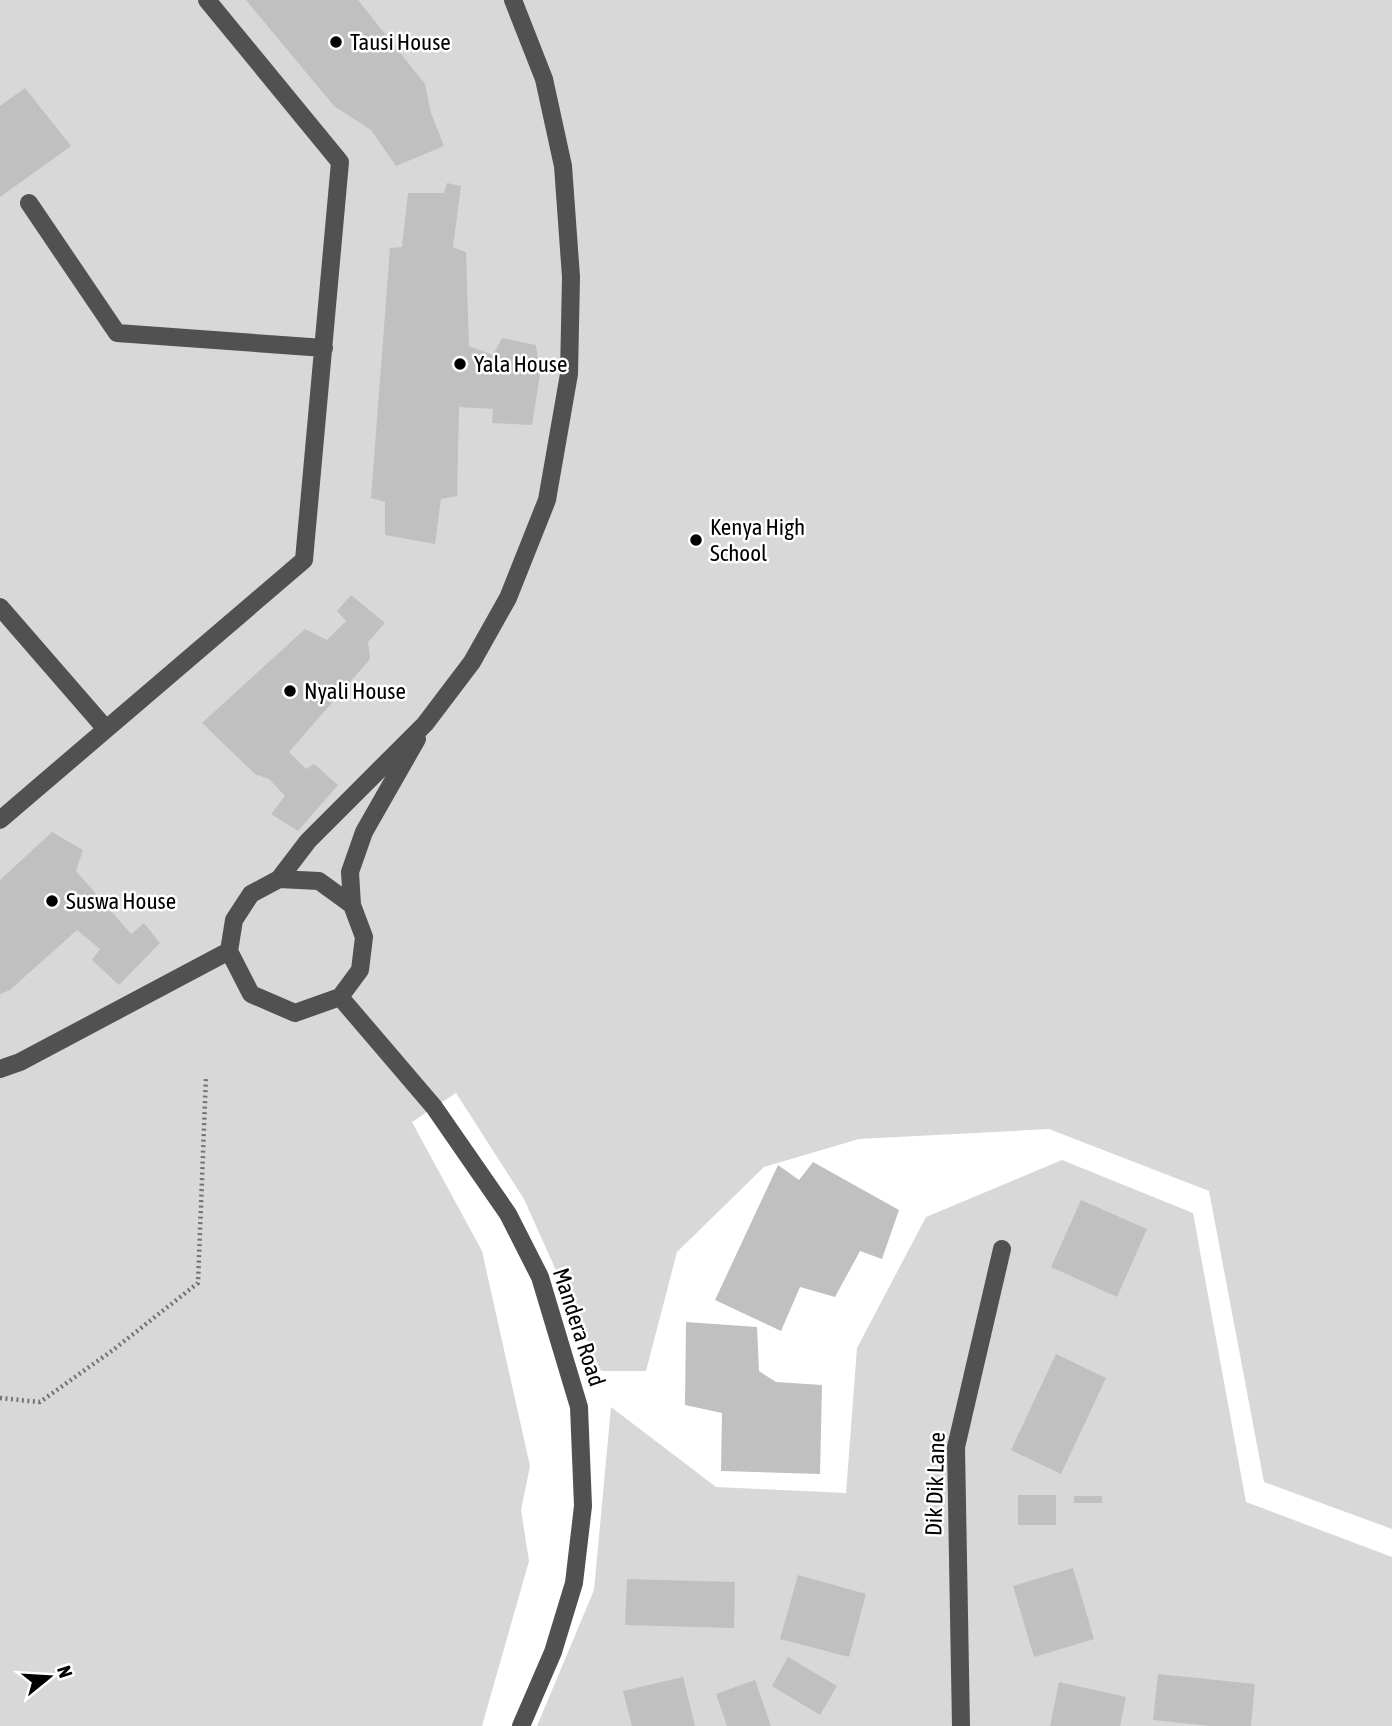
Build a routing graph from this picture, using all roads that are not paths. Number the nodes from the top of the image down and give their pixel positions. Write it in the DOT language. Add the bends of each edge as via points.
graph roads {
  1 [pos="207,0"];
  2 [pos="513,0"];
  3 [pos="29,203"];
  4 [pos="324,348"];
  5 [pos="0,607"];
  6 [pos="425,724"];
  7 [pos="106,729"];
  8 [pos="0,820"];
  9 [pos="279,879"];
  10 [pos="352,905"];
  11 [pos="229,951"];
  12 [pos="340,997"];
  13 [pos="0,1069"];
  14 [pos="1002,1249"];
  15 [pos="521,1726"];
  16 [pos="961,1726"];
  1 -- 4 [label="street" via="340,162"];
  2 -- 6 [label="street" via="544,79 563,166 571,277 569,374 547,500 508,598 472,662"];
  3 -- 4 [label="street" via="117,333"];
  4 -- 7 [label="street" via="304,560"];
  5 -- 7 [label="street"];
  6 -- 9 [label="street" via="308,841"];
  6 -- 10 [label="street" via="364,832 350,873"];
  7 -- 8 [label="street"];
  9 -- 10 [label="street" via="319,881"];
  9 -- 11 [label="street" via="251,894 234,920"];
  10 -- 12 [label="street" via="364,937 360,970"];
  11 -- 12 [label="street" via="251,994 295,1013"];
  11 -- 13 [label="street"];
  12 -- 15 [label="street, Mandera Road" via="434,1107 508,1214 540,1278 579,1407 583,1506 574,1583 553,1652"];
  14 -- 16 [label="street, Dik Dik Lane" via="956,1447"];
}
